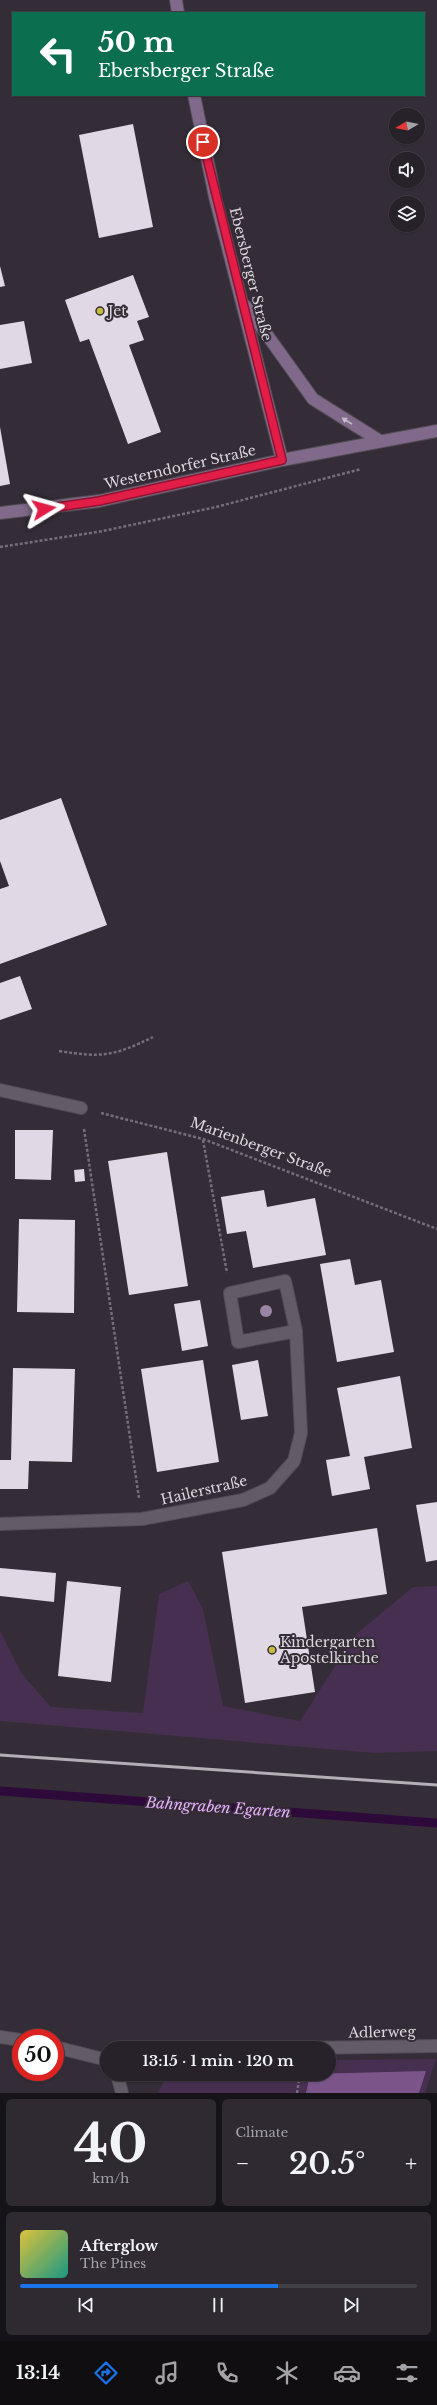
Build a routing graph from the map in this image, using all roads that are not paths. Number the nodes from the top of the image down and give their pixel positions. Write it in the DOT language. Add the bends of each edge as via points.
graph roads {
  1 [pos="176,0"];
  2 [pos="178,12"];
  3 [pos="194,96"];
  4 [pos="243,302"];
  5 [pos="437,430"];
  6 [pos="380,441"];
  7 [pos="282,460"];
  8 [pos="0,513"];
  9 [pos="0,1090"];
  10 [pos="81,1108"];
  11 [pos="296,1331"];
  12 [pos="0,1524"];
  13 [pos="0,2036"];
  14 [pos="12,2038"];
  15 [pos="437,2046"];
  16 [pos="336,2048"];
  17 [pos="64,2049"];
  18 [pos="100,2058"];
  19 [pos="119,2081"];
  20 [pos="122,2093"];
  1 -- 2 [label="street"];
  3 -- 4 [label="street, Ebersberger Straße" via="215,197"];
  6 -- 4 [label="street, one-way" via="313,399"];
  4 -- 7 [label="street, Ebersberger Straße"];
  5 -- 6 [label="street, Westerndorfer Straße"];
  6 -- 7 [label="street, Westerndorfer Straße"];
  7 -- 8 [label="street, Westerndorfer Straße" via="99,501"];
  9 -- 10 [label="street"];
  11 -- 11 [label="street, Hailerstraße" via="285,1281 230,1293 238,1342"];
  11 -- 12 [label="street, Hailerstraße" via="301,1433 294,1461 270,1488 243,1500 142,1519"];
  13 -- 14 [label="street"];
  15 -- 16 [label="street, Adlerweg"];
  17 -- 18 [label="street"];
  19 -- 20 [label="street"];
}
